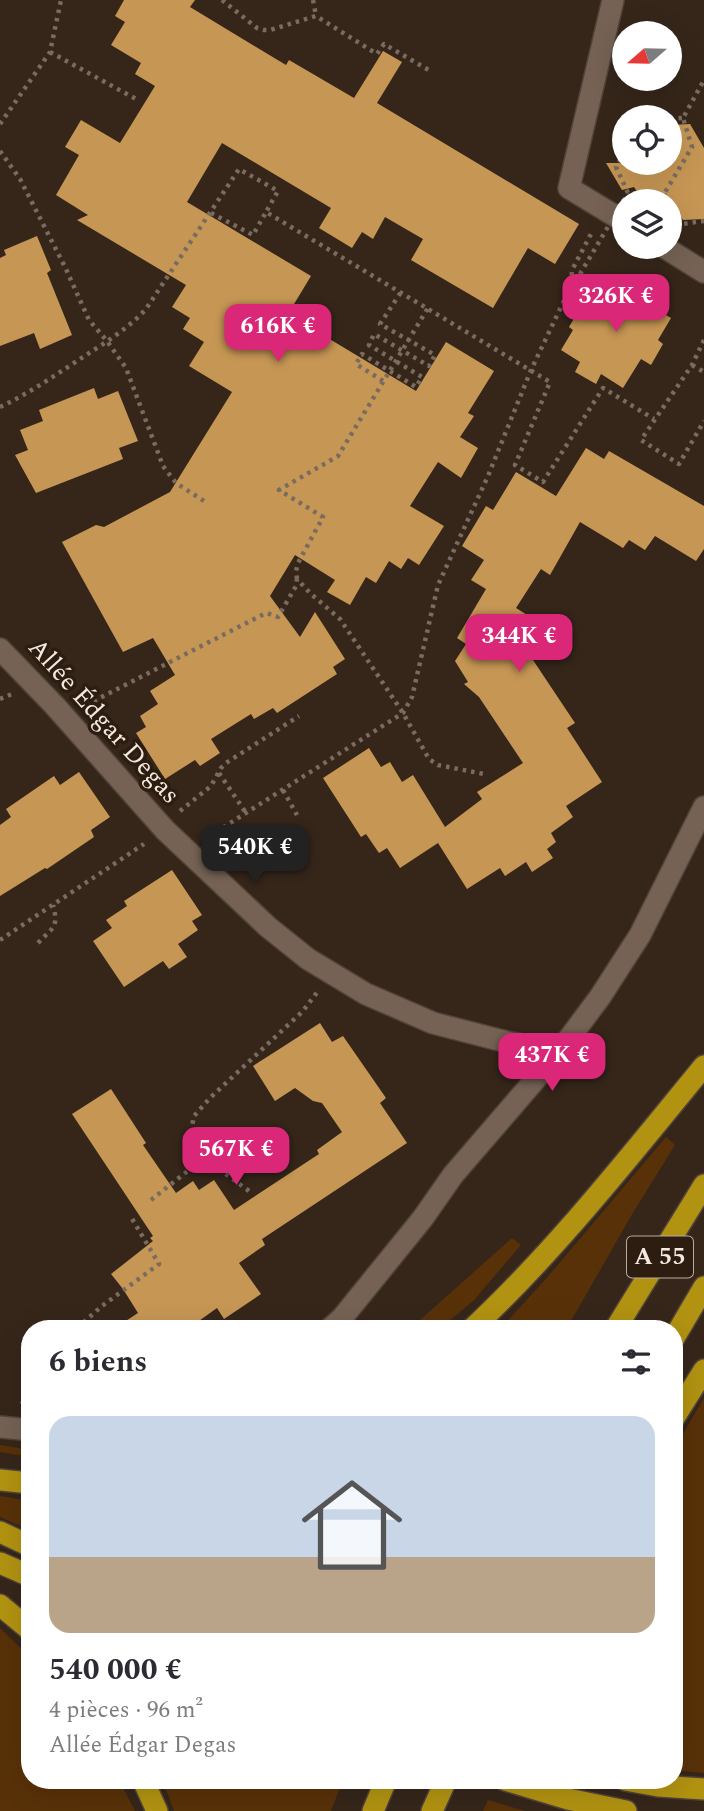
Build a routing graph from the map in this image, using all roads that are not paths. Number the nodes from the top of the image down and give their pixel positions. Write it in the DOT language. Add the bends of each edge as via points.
graph roads {
  1 [pos="613,0"];
  2 [pos="612,214"];
  3 [pos="682,258"];
  4 [pos="704,272"];
  5 [pos="0,649"];
  6 [pos="704,807"];
  7 [pos="559,1052"];
  8 [pos="704,1066"];
  9 [pos="704,1185"];
  10 [pos="704,1287"];
  11 [pos="340,1320"];
  12 [pos="482,1320"];
  13 [pos="621,1320"];
  14 [pos="683,1323"];
  15 [pos="704,1370"];
  16 [pos="683,1404"];
  17 [pos="0,1427"];
  18 [pos="21,1429"];
  19 [pos="0,1480"];
  20 [pos="21,1482"];
  21 [pos="0,1532"];
  22 [pos="21,1542"];
  23 [pos="0,1563"];
  24 [pos="21,1572"];
  25 [pos="0,1605"];
  26 [pos="21,1622"];
  27 [pos="683,1788"];
  28 [pos="147,1789"];
  29 [pos="382,1789"];
  30 [pos="535,1789"];
  31 [pos="704,1789"];
  32 [pos="157,1811"];
  33 [pos="373,1811"];
  34 [pos="626,1811"];
  1 -- 2 [label="street" via="569,188"];
  3 -- 4 [label="street"];
  5 -- 7 [label="street, Allée Édgar Degas" via="165,830 268,927 309,959 366,994 433,1023"];
  6 -- 7 [label="street" via="640,935"];
  7 -- 11 [label="street" via="453,1175"];
  8 -- 12 [label="highway" via="606,1186"];
  9 -- 13 [label="highway, A 55"];
  10 -- 14 [label="highway, A 55"];
  15 -- 16 [label="highway"];
  17 -- 18 [label="street"];
  19 -- 20 [label="highway"];
  21 -- 22 [label="highway"];
  23 -- 24 [label="highway"];
  25 -- 26 [label="highway"];
  27 -- 31 [label="highway"];
  28 -- 32 [label="highway"];
  29 -- 33 [label="highway"];
  30 -- 34 [label="highway"];
}
